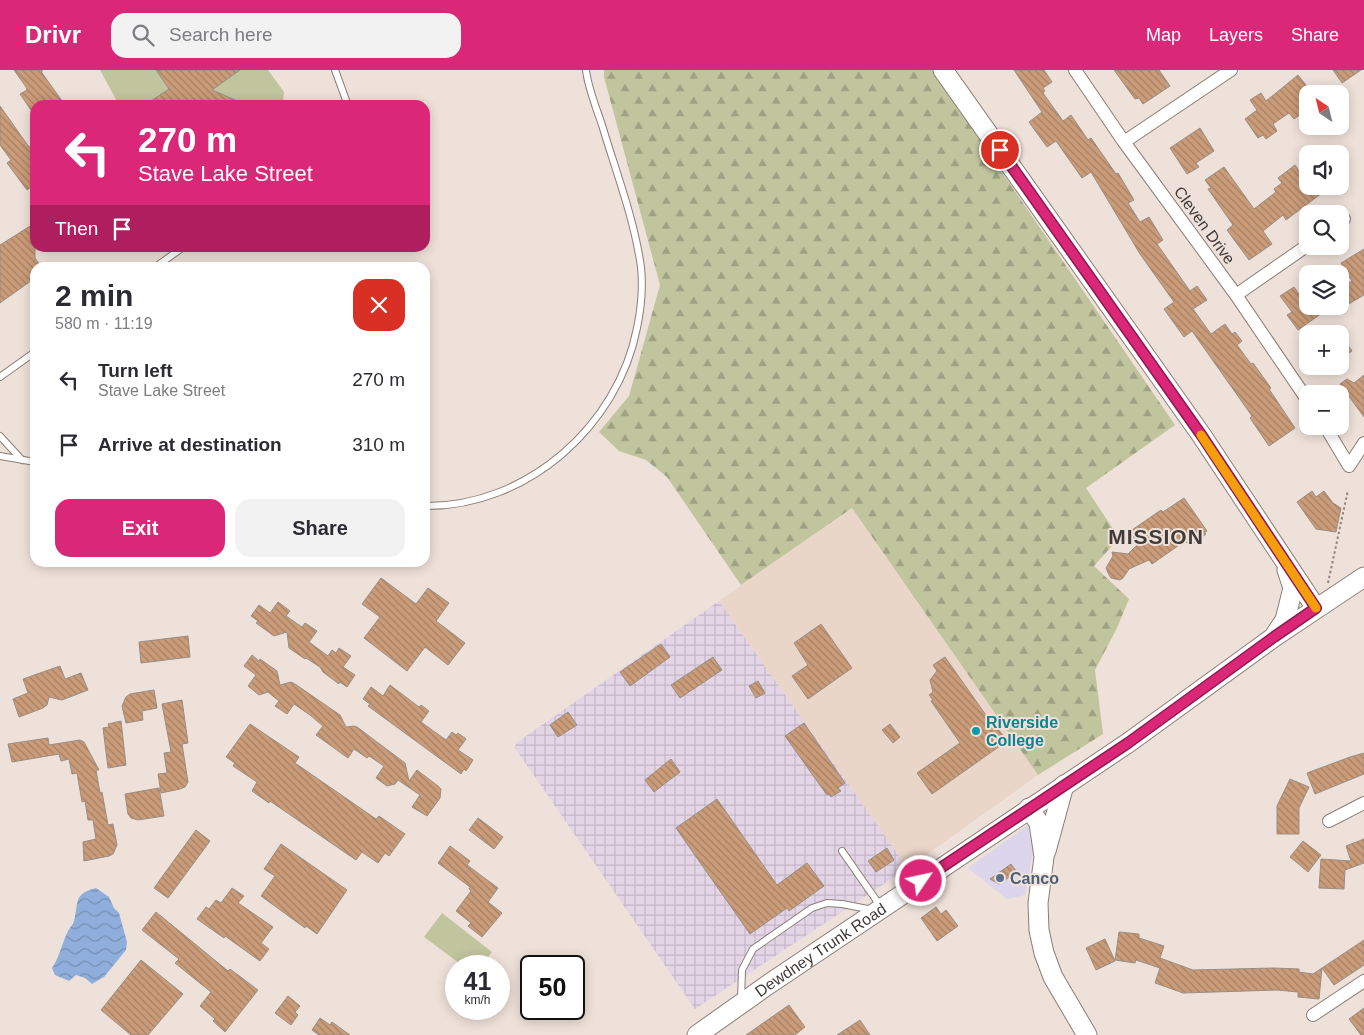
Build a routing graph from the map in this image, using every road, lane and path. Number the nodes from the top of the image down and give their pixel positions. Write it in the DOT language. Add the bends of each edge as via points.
graph roads {
  1 [pos="336,70"];
  2 [pos="586,70"];
  3 [pos="943,70"];
  4 [pos="1074,70"];
  5 [pos="1231,70"];
  6 [pos="346,100"];
  7 [pos="1124,142"];
  8 [pos="1299,251"];
  9 [pos="176,252"];
  10 [pos="162,262"];
  11 [pos="1236,295"];
  12 [pos="30,356"];
  13 [pos="0,377"];
  14 [pos="1299,388"];
  15 [pos="1330,435"];
  16 [pos="0,436"];
  17 [pos="1364,443"];
  18 [pos="0,456"];
  19 [pos="22,460"];
  20 [pos="30,461"];
  21 [pos="1348,490"];
  22 [pos="430,506"];
  23 [pos="1286,564"];
  24 [pos="1364,577"];
  25 [pos="1327,590"];
  26 [pos="1316,608"];
  27 [pos="1274,637"];
  28 [pos="1064,785"];
  29 [pos="1364,803"];
  30 [pos="1029,808"];
  31 [pos="1330,821"];
  32 [pos="842,851"];
  33 [pos="1044,857"];
  34 [pos="879,909"];
  35 [pos="1364,981"];
  36 [pos="741,1003"];
  37 [pos="1314,1015"];
  38 [pos="716,1029"];
  39 [pos="697,1035"];
  40 [pos="1087,1035"];
  1 -- 6 [label="lane"];
  2 -- 22 [label="lane" via="630,216 641,269 639,317 627,364 606,406 592,425 537,474 492,496"];
  3 -- 23 [label="main road" via="1202,436"];
  4 -- 7 [label="street, Cleven Drive"];
  5 -- 7 [label="street"];
  7 -- 11 [label="street, Cleven Drive"];
  8 -- 11 [label="street"];
  9 -- 10 [label="lane"];
  11 -- 14 [label="street, Cleven Drive"];
  12 -- 13 [label="lane"];
  15 -- 17 [label="street" via="1349,466"];
  16 -- 19 [label="lane"];
  18 -- 19 [label="lane"];
  19 -- 20 [label="lane"];
  21 -- 25 [label="path"];
  23 -- 26 [label="main road"];
  23 -- 27 [label="main road" via="1293,588 1285,620"];
  24 -- 26 [label="main road, Dewdney Trunk Road"];
  26 -- 27 [label="main road, Dewdney Trunk Road"];
  27 -- 28 [label="main road, Dewdney Trunk Road" via="1128,743"];
  28 -- 30 [label="main road, Dewdney Trunk Road"];
  28 -- 33 [label="main road"];
  29 -- 31 [label="street"];
  30 -- 33 [label="main road" via="1038,823"];
  30 -- 34 [label="main road, Dewdney Trunk Road"];
  32 -- 34 [label="lane"];
  33 -- 40 [label="main road" via="1038,903 1044,953 1053,976"];
  34 -- 36 [label="main road, Dewdney Trunk Road"];
  34 -- 36 [label="lane" via="827,903 812,908 753,949 742,970"];
  35 -- 37 [label="street"];
  36 -- 38 [label="main road, Dewdney Trunk Road"];
  38 -- 39 [label="main road, Dewdney Trunk Road"];
}
